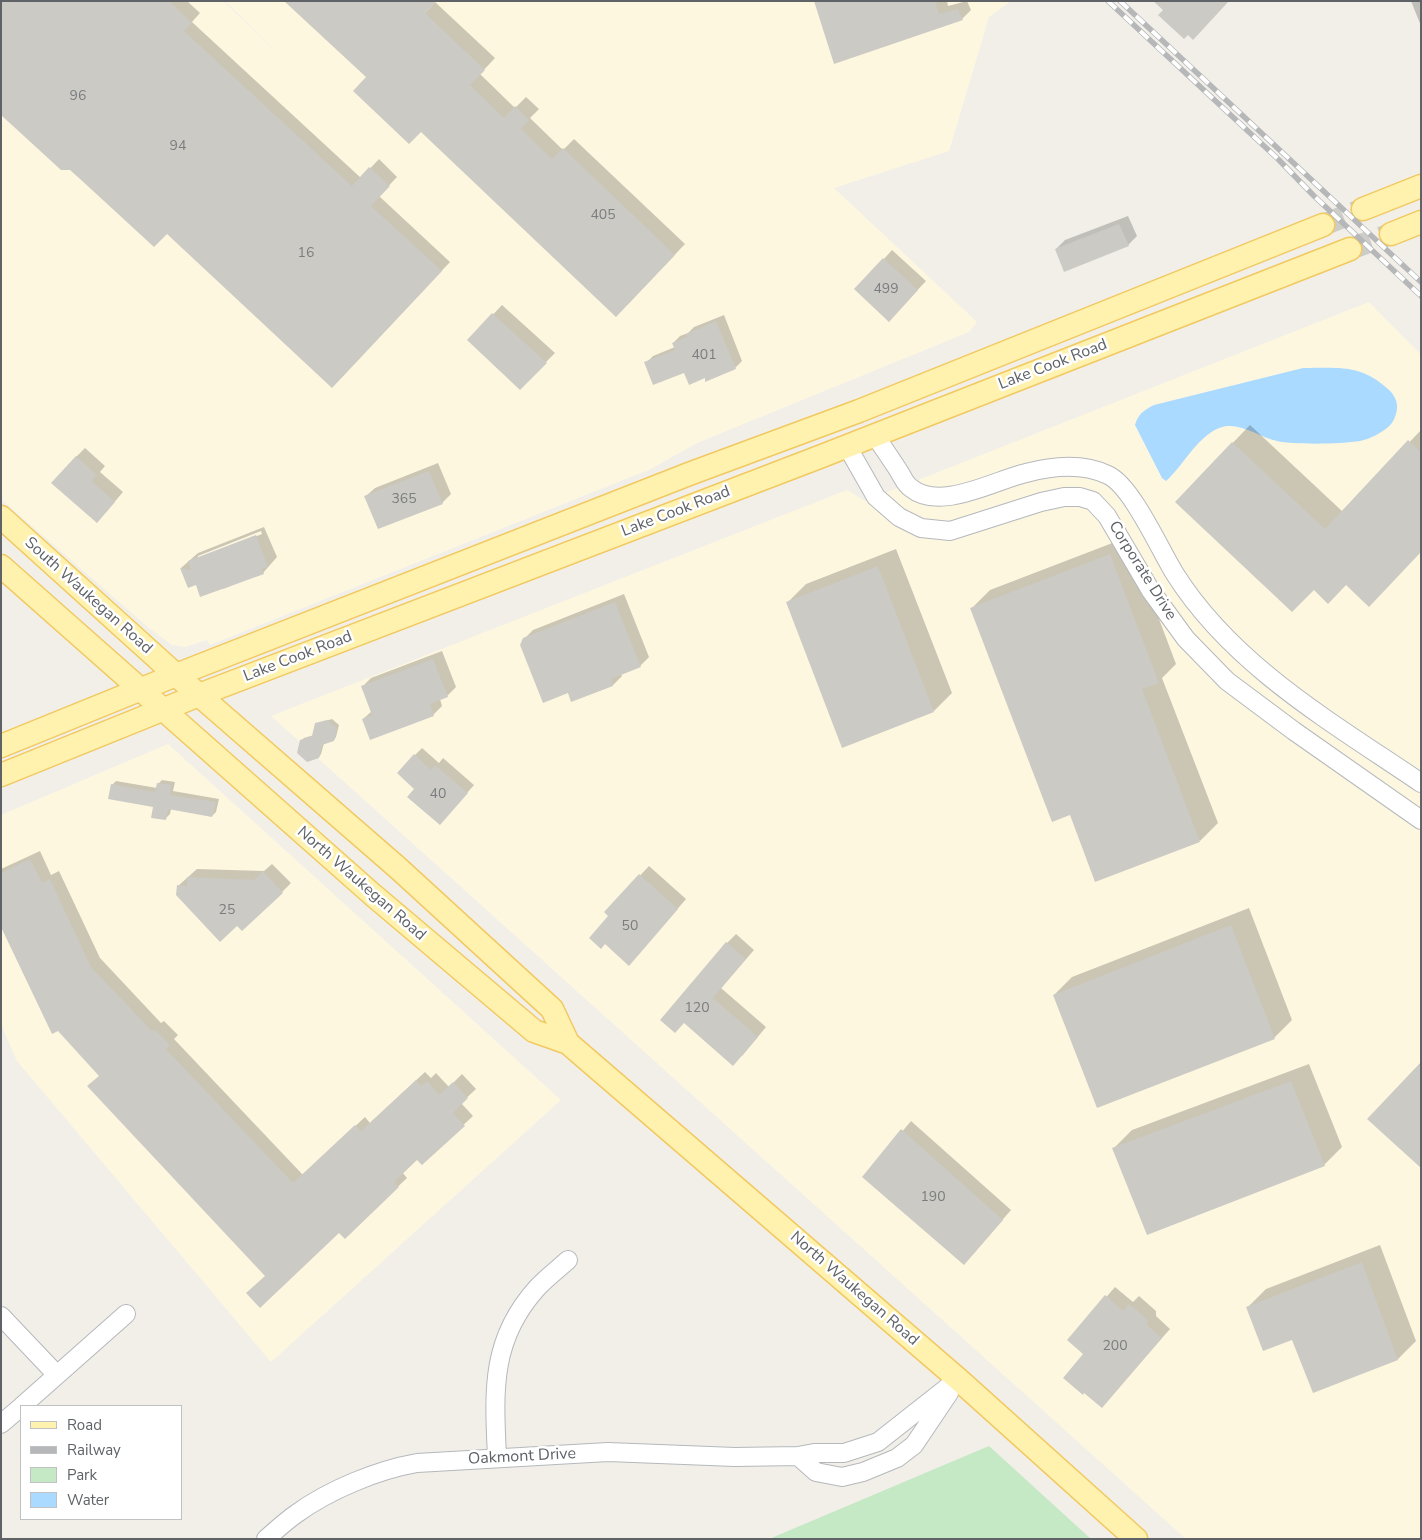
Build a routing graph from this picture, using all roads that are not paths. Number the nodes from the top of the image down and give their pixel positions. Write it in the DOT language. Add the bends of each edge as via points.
graph roads {
  1 [pos="1421,186"];
  2 [pos="1363,209"];
  3 [pos="1421,222"];
  4 [pos="1323,225"];
  5 [pos="1391,234"];
  6 [pos="1350,249"];
  7 [pos="875,435"];
  8 [pos="847,446"];
  9 [pos="1,517"];
  10 [pos="1,566"];
  11 [pos="176,675"];
  12 [pos="140,689"];
  13 [pos="200,695"];
  14 [pos="164,710"];
  15 [pos="1,746"];
  16 [pos="1,775"];
  17 [pos="1421,783"];
  18 [pos="1421,820"];
  19 [pos="568,1043"];
  20 [pos="568,1260"];
  21 [pos="126,1314"];
  22 [pos="1,1316"];
  23 [pos="57,1375"];
  24 [pos="958,1379"];
  25 [pos="22,1405"];
  26 [pos="20,1407"];
  27 [pos="1,1424"];
  28 [pos="798,1456"];
  29 [pos="497,1457"];
  30 [pos="266,1539"];
  31 [pos="1136,1539"];
  1 -- 2 [label="main road"];
  3 -- 5 [label="main road"];
  4 -- 11 [label="main road, Lake Cook Road" via="859,411 689,474"];
  6 -- 7 [label="main road, Lake Cook Road"];
  7 -- 8 [label="main road, Lake Cook Road"];
  7 -- 17 [label="street, Corporate Drive" via="910,488 926,496 949,497 1026,472 1060,468 1085,467 1110,476 1131,498 1176,575 1209,620 1247,658"];
  8 -- 13 [label="main road, Lake Cook Road"];
  8 -- 18 [label="street, Corporate Drive" via="876,497 899,517 921,528 950,531 1064,497 1080,496 1093,501 1107,516 1151,591 1186,639 1227,681"];
  9 -- 11 [label="main road, South Waukegan Road"];
  10 -- 12 [label="main road"];
  11 -- 12 [label="main road, Lake Cook Road"];
  11 -- 13 [label="main road, South Waukegan Road"];
  12 -- 14 [label="main road, North Waukegan Road"];
  12 -- 15 [label="main road, Lake Cook Road"];
  13 -- 14 [label="main road, Lake Cook Road"];
  13 -- 19 [label="main road, North Waukegan Road" via="398,868 552,1009"];
  14 -- 16 [label="main road, Lake Cook Road"];
  14 -- 19 [label="main road, North Waukegan Road" via="373,895 534,1031"];
  19 -- 24 [label="main road, North Waukegan Road"];
  20 -- 29 [label="street" via="538,1287 510,1327 496,1378"];
  21 -- 23 [label="street"];
  22 -- 23 [label="street"];
  23 -- 25 [label="street"];
  24 -- 28 [label="street, Oakmont Drive" via="878,1442 844,1453"];
  24 -- 28 [label="street" via="914,1445 897,1458 842,1477 816,1472"];
  24 -- 31 [label="main road, North Waukegan Road"];
  26 -- 27 [label="street"];
  28 -- 29 [label="street, Oakmont Drive" via="608,1452"];
  29 -- 30 [label="street, Oakmont Drive" via="396,1467 323,1497"];
}
